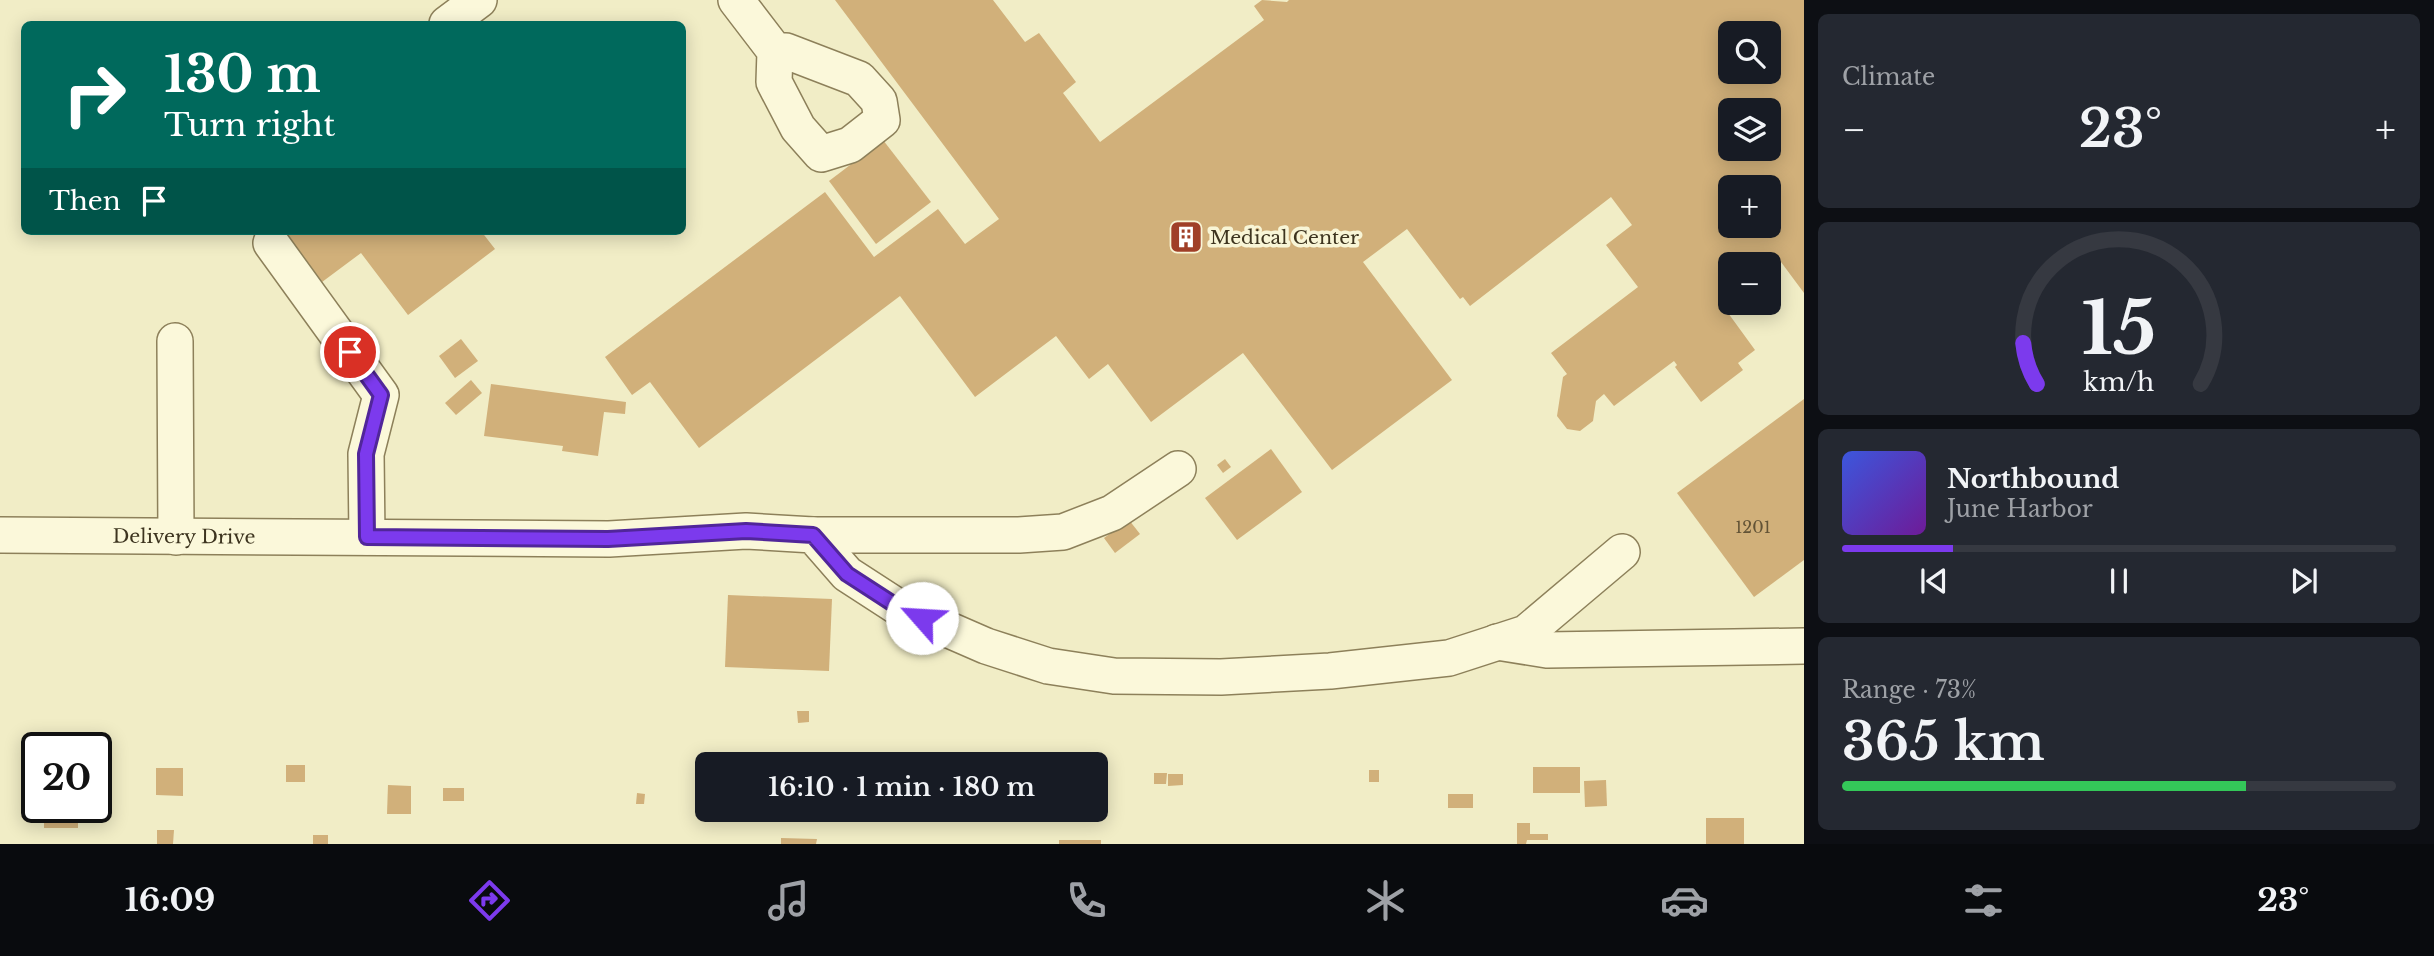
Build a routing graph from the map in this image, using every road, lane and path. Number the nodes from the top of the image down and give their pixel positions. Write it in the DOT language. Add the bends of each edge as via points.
graph roads {
  1 [pos="479,0"];
  2 [pos="736,0"];
  3 [pos="451,21"];
  4 [pos="775,51"];
  5 [pos="271,243"];
  6 [pos="175,341"];
  7 [pos="1178,469"];
  8 [pos="0,534"];
  9 [pos="813,535"];
  10 [pos="176,537"];
  11 [pos="367,537"];
  12 [pos="1622,552"];
  13 [pos="1497,642"];
  14 [pos="1804,646"];
  1 -- 3 [label="lane"];
  2 -- 4 [label="lane"];
  5 -- 11 [label="lane" via="381,395 366,454"];
  6 -- 10 [label="lane"];
  7 -- 9 [label="lane, Delivery Drive" via="1112,513 1063,531"];
  8 -- 10 [label="lane, Delivery Drive"];
  9 -- 11 [label="lane, Delivery Drive" via="746,531 608,539"];
  9 -- 13 [label="lane" via="847,574 901,609 986,646 1048,666 1114,676 1221,677 1449,658"];
  10 -- 11 [label="lane, Delivery Drive"];
  12 -- 13 [label="lane" via="1526,633"];
  13 -- 14 [label="lane" via="1547,650"];
}
